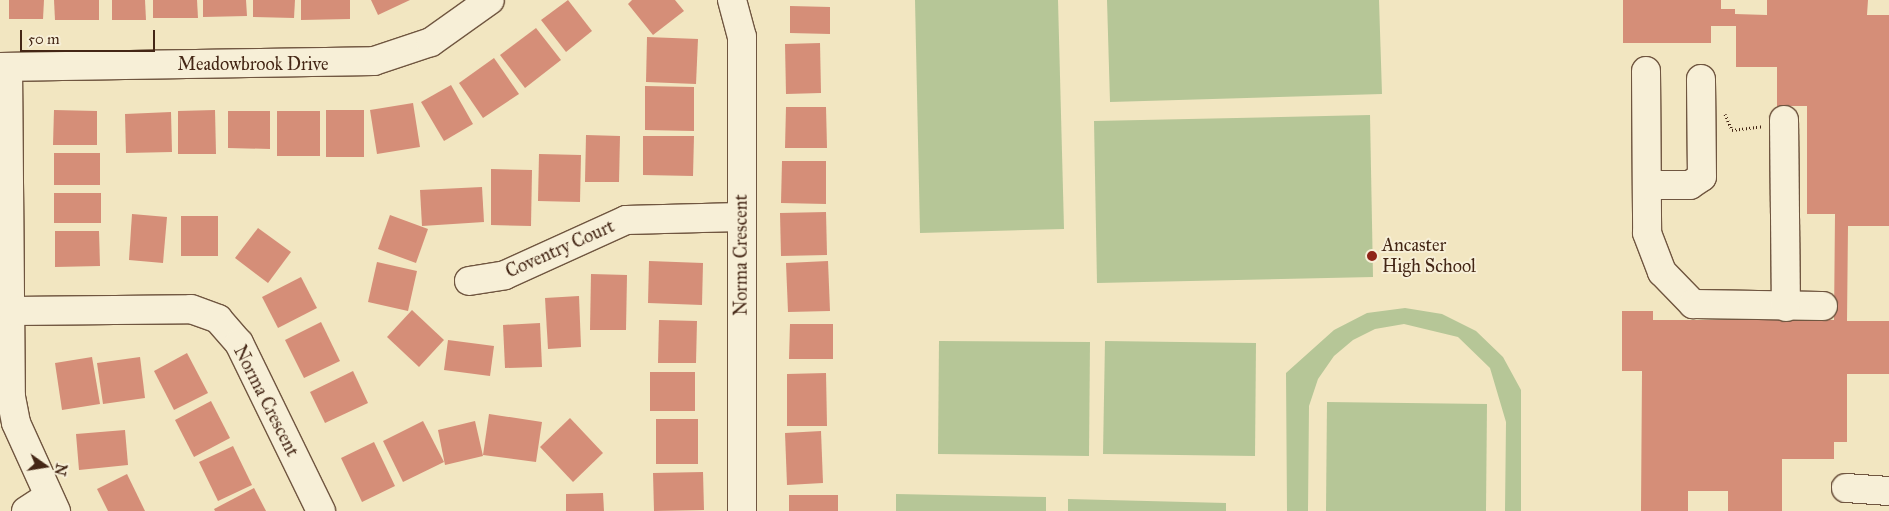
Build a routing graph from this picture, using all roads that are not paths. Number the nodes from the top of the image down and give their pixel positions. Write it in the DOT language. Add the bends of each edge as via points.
graph roads {
  1 [pos="490,0"];
  2 [pos="732,0"];
  3 [pos="4,67"];
  4 [pos="1646,71"];
  5 [pos="1701,79"];
  6 [pos="1784,120"];
  7 [pos="1647,185"];
  8 [pos="740,217"];
  9 [pos="469,281"];
  10 [pos="1823,306"];
  11 [pos="1786,307"];
  12 [pos="13,311"];
  13 [pos="1846,488"];
  14 [pos="1889,491"];
  15 [pos="53,504"];
  16 [pos="26,511"];
  17 [pos="321,511"];
  18 [pos="742,511"];
  1 -- 3 [label="street, Meadowbrook Drive" via="431,42 374,61"];
  2 -- 8 [label="street, Norma Crescent" via="742,37"];
  3 -- 12 [label="street"];
  4 -- 7 [label="street"];
  5 -- 7 [label="street" via="1702,178 1690,185"];
  6 -- 11 [label="street"];
  7 -- 11 [label="street" via="1647,233 1662,272 1693,304"];
  8 -- 9 [label="street, Coventry Court" via="626,220 505,274"];
  8 -- 18 [label="street, Norma Crescent"];
  10 -- 11 [label="street"];
  12 -- 15 [label="street" via="11,397 16,423"];
  12 -- 17 [label="street, Norma Crescent" via="191,309 218,319 239,343"];
  13 -- 14 [label="street"];
  15 -- 16 [label="street"];
}
